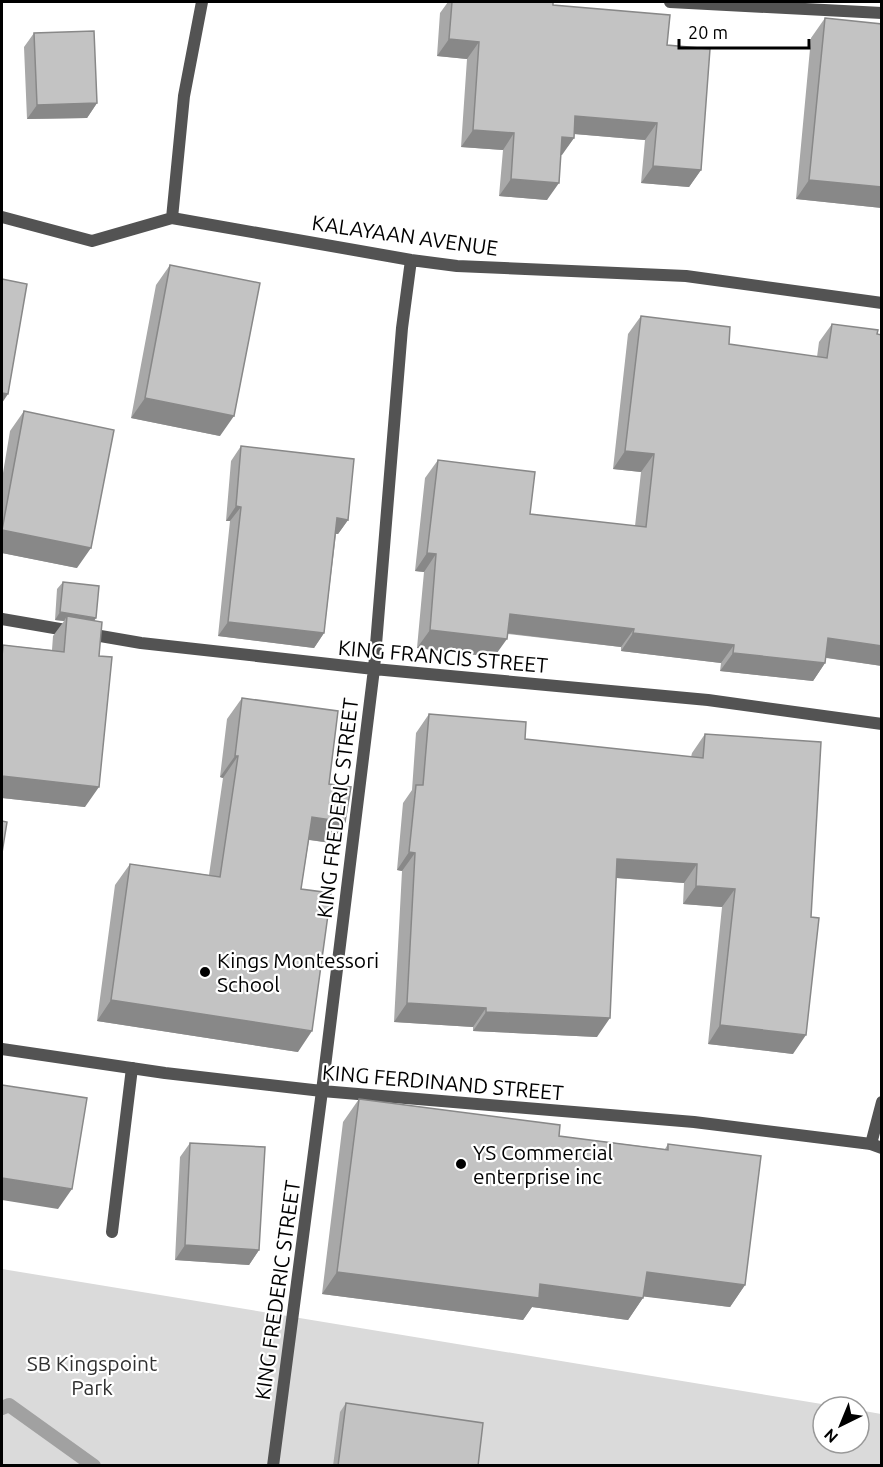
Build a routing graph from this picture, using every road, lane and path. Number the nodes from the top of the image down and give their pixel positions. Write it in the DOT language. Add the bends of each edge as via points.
graph roads {
  1 [pos="202,2"];
  2 [pos="670,2"];
  3 [pos="882,13"];
  4 [pos="2,217"];
  5 [pos="172,218"];
  6 [pos="411,260"];
  7 [pos="882,303"];
  8 [pos="2,619"];
  9 [pos="374,669"];
  10 [pos="882,724"];
  11 [pos="2,1049"];
  12 [pos="132,1068"];
  13 [pos="322,1091"];
  14 [pos="882,1101"];
  15 [pos="876,1146"];
  16 [pos="112,1232"];
  17 [pos="273,1466"];
  1 -- 5 [label="street" via="184,96"];
  2 -- 3 [label="street"];
  4 -- 5 [label="street, KALAYAAN AVENUE" via="92,242"];
  5 -- 6 [label="street, KALAYAAN AVENUE"];
  6 -- 7 [label="street, KALAYAAN AVENUE" via="457,266 686,276"];
  6 -- 9 [label="street, KING FREDERIC STREET"];
  8 -- 9 [label="street, KING FRANCIS STREET" via="141,643"];
  9 -- 10 [label="street, KING FRANCIS STREET" via="708,700"];
  9 -- 13 [label="street, KING FREDERIC STREET"];
  11 -- 12 [label="street, KING FERDINAND STREET"];
  12 -- 13 [label="street, KING FERDINAND STREET"];
  12 -- 16 [label="street"];
  13 -- 15 [label="street, KING FERDINAND STREET" via="694,1122"];
  13 -- 17 [label="street, KING FREDERIC STREET"];
  14 -- 15 [label="street"];
}
